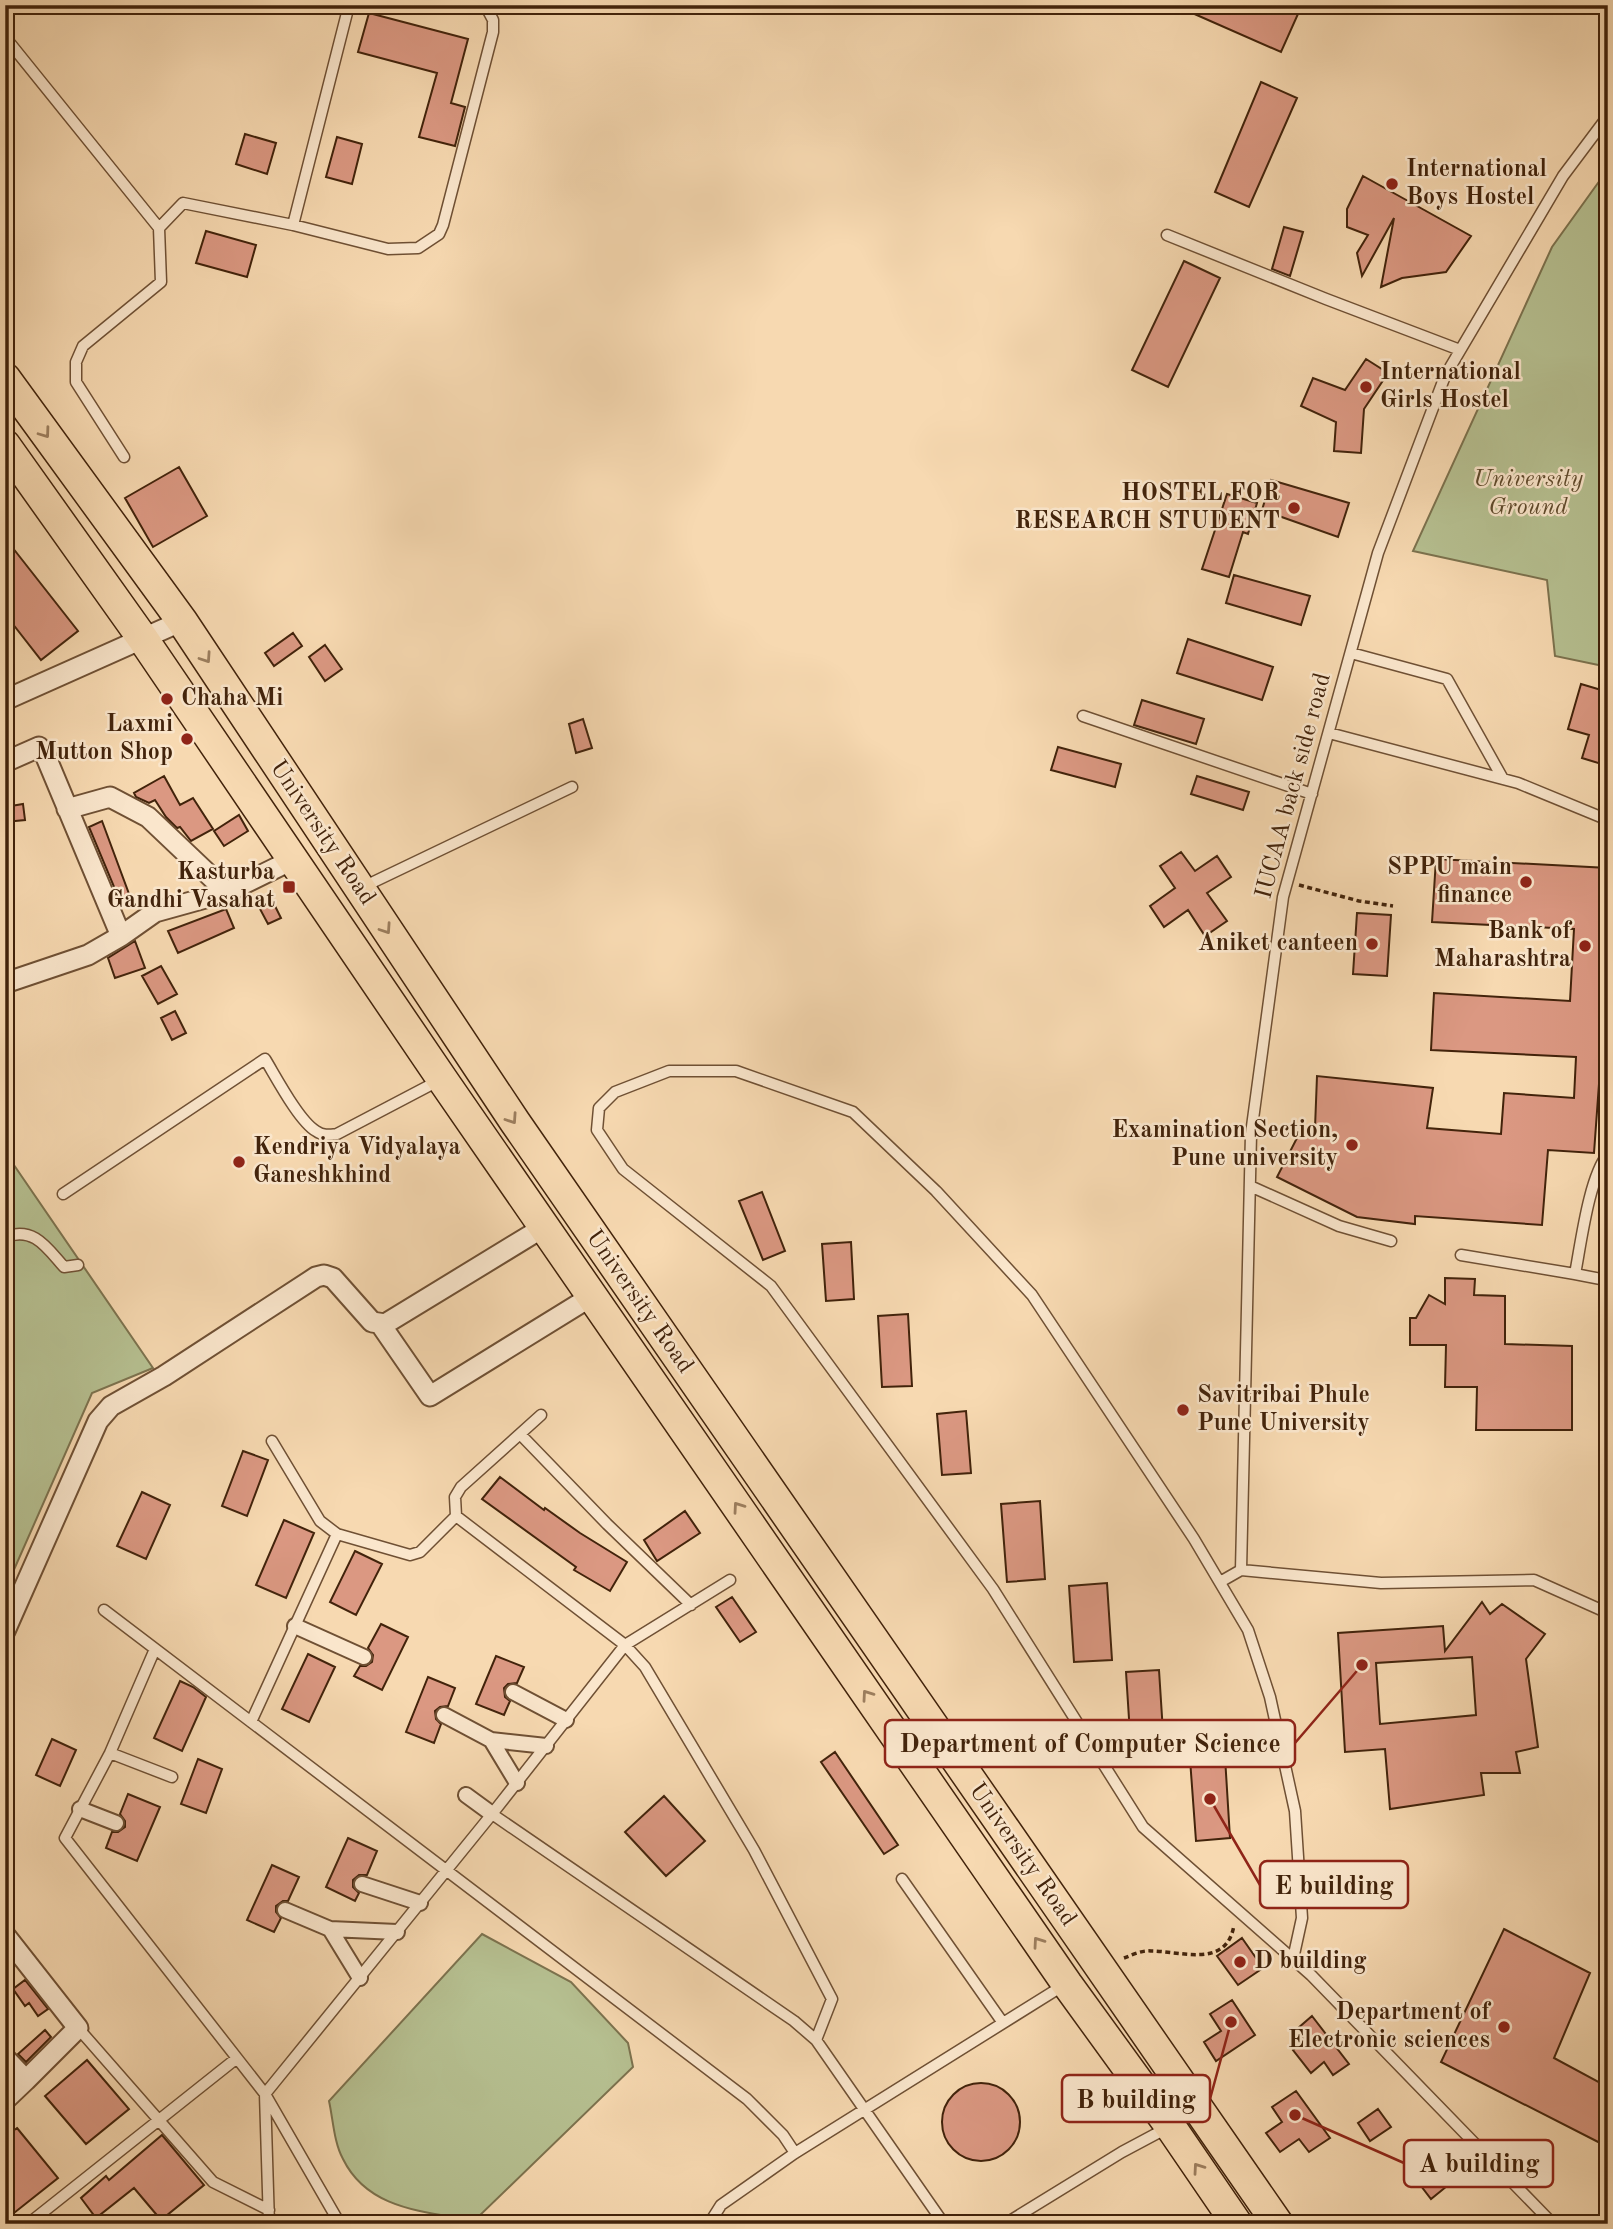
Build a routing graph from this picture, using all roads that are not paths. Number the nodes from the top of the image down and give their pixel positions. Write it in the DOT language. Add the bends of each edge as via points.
graph roads {
  1 [pos="349,5"];
  2 [pos="485,5"];
  3 [pos="5,37"];
  4 [pos="1608,116"];
  5 [pos="293,225"];
  6 [pos="159,228"];
  7 [pos="1167,235"];
  8 [pos="1460,351"];
  9 [pos="5,378"];
  10 [pos="5,445"];
  11 [pos="124,457"];
  12 [pos="182,621"];
  13 [pos="143,639"];
  14 [pos="1351,653"];
  15 [pos="5,700"];
  16 [pos="1083,716"];
  17 [pos="1329,733"];
  18 [pos="5,762"];
  19 [pos="1503,779"];
  20 [pos="572,787"];
  21 [pos="1312,794"];
  22 [pos="66,809"];
  23 [pos="1608,820"];
  24 [pos="292,860"];
  25 [pos="359,889"];
  26 [pos="227,892"];
  27 [pos="121,936"];
  28 [pos="5,984"];
  29 [pos="442,1079"];
  30 [pos="1608,1154"];
  31 [pos="1250,1186"];
  32 [pos="63,1195"];
  33 [pos="544,1227"];
  34 [pos="5,1237"];
  35 [pos="1391,1241"];
  36 [pos="1461,1255"];
  37 [pos="78,1265"];
  38 [pos="1575,1274"];
  39 [pos="1606,1280"];
  40 [pos="592,1296"];
  41 [pos="381,1325"];
  42 [pos="541,1415"];
  43 [pos="520,1434"];
  44 [pos="272,1441"];
  45 [pos="456,1516"];
  46 [pos="337,1534"];
  47 [pos="1241,1570"];
  48 [pos="730,1580"];
  49 [pos="1220,1582"];
  50 [pos="691,1605"];
  51 [pos="104,1610"];
  52 [pos="1608,1613"];
  53 [pos="295,1626"];
  54 [pos="5,1631"];
  55 [pos="625,1645"];
  56 [pos="155,1649"];
  57 [pos="364,1657"];
  58 [pos="513,1692"];
  59 [pos="444,1715"];
  60 [pos="566,1720"];
  61 [pos="251,1721"];
  62 [pos="491,1741"];
  63 [pos="546,1746"];
  64 [pos="110,1753"];
  65 [pos="172,1777"];
  66 [pos="516,1783"];
  67 [pos="466,1795"];
  68 [pos="80,1809"];
  69 [pos="492,1814"];
  70 [pos="116,1824"];
  71 [pos="447,1870"];
  72 [pos="902,1879"];
  73 [pos="362,1884"];
  74 [pos="420,1903"];
  75 [pos="285,1910"];
  76 [pos="330,1929"];
  77 [pos="397,1932"];
  78 [pos="5,1935"];
  79 [pos="1293,1959"];
  80 [pos="360,1978"];
  81 [pos="1067,1984"];
  82 [pos="1003,2023"];
  83 [pos="78,2028"];
  84 [pos="816,2040"];
  85 [pos="237,2058"];
  86 [pos="5,2059"];
  87 [pos="26,2080"];
  88 [pos="265,2094"];
  89 [pos="5,2100"];
  90 [pos="864,2110"];
  91 [pos="157,2120"];
  92 [pos="1170,2126"];
  93 [pos="794,2153"];
  94 [pos="269,2210"];
  95 [pos="28,2224"];
  96 [pos="269,2224"];
  97 [pos="340,2224"];
  98 [pos="709,2224"];
  99 [pos="944,2224"];
  100 [pos="1005,2224"];
  101 [pos="1237,2224"];
  102 [pos="1278,2224"];
  103 [pos="1553,2224"];
  1 -- 5 [label="lane"];
  2 -- 5 [label="lane" via="493,32 439,234 418,248 388,249"];
  3 -- 6 [label="lane"];
  4 -- 8 [label="lane, IUCAA back side road" via="1563,176"];
  5 -- 6 [label="lane" via="183,203"];
  6 -- 11 [label="lane" via="161,282 83,346 76,362 76,382"];
  7 -- 8 [label="lane"];
  8 -- 14 [label="lane, IUCAA back side road" via="1445,376 1378,553"];
  9 -- 12 [label="main road, University Road, one-way"];
  10 -- 13 [label="main road, University Road"];
  12 -- 13 [label="street"];
  12 -- 25 [label="main road, University Road, one-way"];
  13 -- 15 [label="street"];
  13 -- 24 [label="main road, University Road"];
  14 -- 17 [label="lane, IUCAA back side road"];
  14 -- 19 [label="lane" via="1447,679"];
  16 -- 21 [label="lane"];
  17 -- 19 [label="lane"];
  17 -- 21 [label="lane, IUCAA back side road"];
  18 -- 22 [label="street" via="39,747"];
  19 -- 23 [label="lane"];
  20 -- 25 [label="lane"];
  21 -- 31 [label="lane, IUCAA back side road" via="1283,897 1251,1134"];
  22 -- 26 [label="street" via="110,797 148,817"];
  22 -- 27 [label="street"];
  24 -- 26 [label="street"];
  24 -- 29 [label="main road, University Road"];
  25 -- 102 [label="main road, University Road, one-way" via="515,1122"];
  26 -- 27 [label="street" via="155,912"];
  27 -- 28 [label="street" via="88,955"];
  29 -- 32 [label="lane" via="326,1135 314,1130 300,1114 265,1059"];
  29 -- 33 [label="main road, University Road"];
  30 -- 38 [label="lane" via="1594,1185"];
  31 -- 35 [label="lane" via="1339,1226"];
  31 -- 47 [label="lane, IUCAA back side road"];
  33 -- 40 [label="main road, University Road"];
  33 -- 41 [label="street"];
  34 -- 37 [label="lane" via="16,1233 36,1237 64,1267"];
  36 -- 38 [label="lane"];
  38 -- 39 [label="lane"];
  40 -- 41 [label="street" via="430,1395"];
  81 -- 40 [label="main road, University Road, one-way"];
  41 -- 54 [label="street" via="372,1322 333,1278 320,1276 111,1406 98,1421"];
  42 -- 43 [label="lane"];
  43 -- 45 [label="lane" via="461,1487"];
  43 -- 50 [label="lane"];
  44 -- 46 [label="lane" via="320,1521"];
  45 -- 46 [label="lane" via="420,1552 410,1555"];
  45 -- 55 [label="lane"];
  46 -- 53 [label="lane"];
  47 -- 49 [label="lane"];
  47 -- 52 [label="lane" via="1381,1583 1534,1580"];
  48 -- 50 [label="lane"];
  49 -- 79 [label="lane" via="1252,1642 1270,1697 1295,1811 1302,1918"];
  49 -- 79 [label="lane" via="1032,1296 936,1191 853,1112 736,1071 669,1071 615,1092 599,1108 597,1130 623,1169 771,1286 993,1590 1143,1826"];
  50 -- 55 [label="lane"];
  51 -- 56 [label="lane"];
  53 -- 57 [label="street"];
  53 -- 61 [label="lane"];
  55 -- 60 [label="lane"];
  55 -- 84 [label="lane" via="645,1667 754,1850 832,1999"];
  56 -- 61 [label="lane"];
  56 -- 64 [label="lane"];
  58 -- 60 [label="street"];
  59 -- 62 [label="street"];
  60 -- 63 [label="lane"];
  61 -- 71 [label="lane"];
  62 -- 63 [label="street"];
  62 -- 66 [label="street"];
  63 -- 66 [label="lane"];
  64 -- 65 [label="lane"];
  64 -- 68 [label="lane"];
  66 -- 69 [label="lane"];
  67 -- 69 [label="street"];
  68 -- 70 [label="street"];
  68 -- 85 [label="lane" via="65,1838"];
  69 -- 71 [label="lane"];
  69 -- 84 [label="lane"];
  71 -- 74 [label="lane"];
  71 -- 93 [label="lane" via="747,2099 783,2134"];
  72 -- 82 [label="lane"];
  73 -- 74 [label="street"];
  74 -- 77 [label="lane"];
  75 -- 76 [label="street"];
  76 -- 77 [label="street"];
  76 -- 80 [label="street"];
  77 -- 80 [label="lane"];
  78 -- 83 [label="street"];
  79 -- 103 [label="lane"];
  80 -- 88 [label="lane"];
  81 -- 82 [label="lane"];
  81 -- 92 [label="main road, University Road"];
  82 -- 90 [label="lane"];
  83 -- 87 [label="street"];
  83 -- 91 [label="lane"];
  84 -- 90 [label="lane"];
  85 -- 88 [label="lane"];
  85 -- 91 [label="lane"];
  86 -- 87 [label="street"];
  87 -- 89 [label="street"];
  88 -- 94 [label="lane"];
  88 -- 97 [label="lane"];
  90 -- 93 [label="lane"];
  90 -- 99 [label="lane"];
  91 -- 94 [label="lane" via="213,2182"];
  91 -- 95 [label="lane"];
  92 -- 100 [label="lane"];
  101 -- 92 [label="main road, University Road, one-way"];
  93 -- 98 [label="lane" via="721,2205"];
  94 -- 96 [label="lane"];
}
